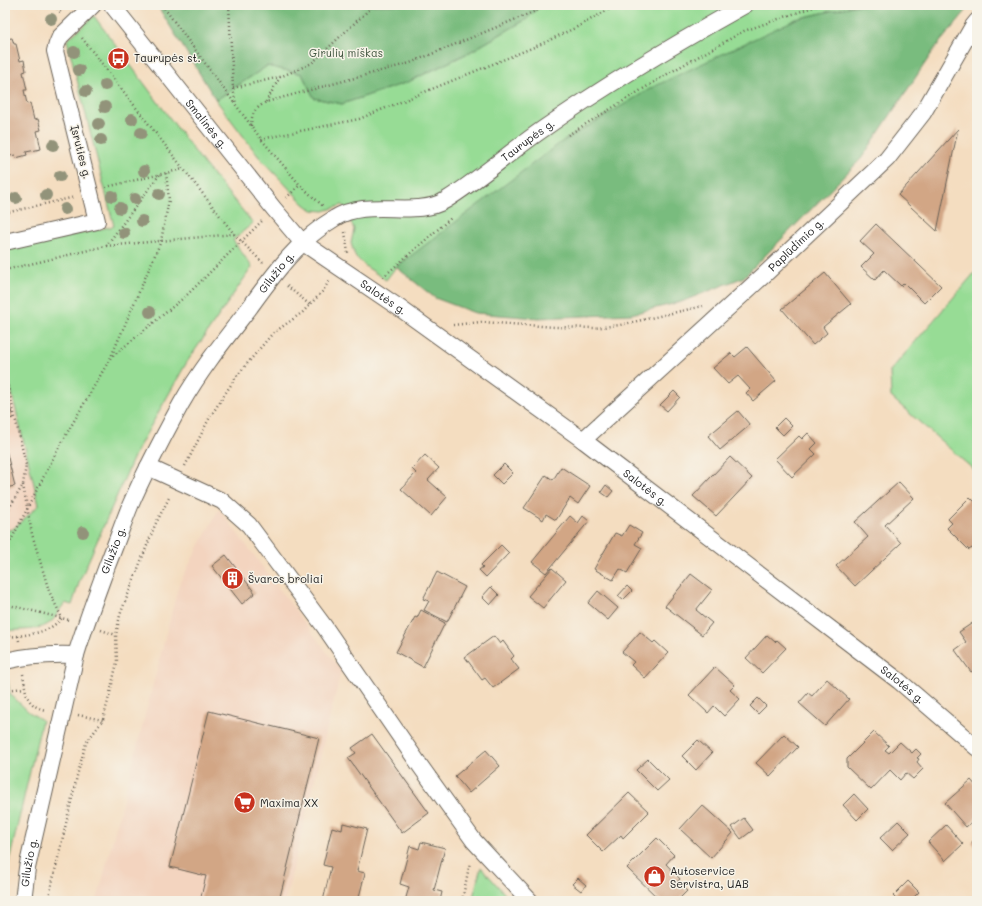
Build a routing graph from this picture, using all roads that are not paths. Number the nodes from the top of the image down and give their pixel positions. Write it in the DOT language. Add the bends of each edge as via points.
graph roads {
  1 [pos="93,5"];
  2 [pos="112,5"];
  3 [pos="745,5"];
  4 [pos="977,21"];
  5 [pos="5,242"];
  6 [pos="302,242"];
  7 [pos="583,440"];
  8 [pos="148,467"];
  9 [pos="76,655"];
  10 [pos="5,661"];
  11 [pos="977,748"];
  12 [pos="23,901"];
  13 [pos="530,901"];
  1 -- 5 [label="street, Įsruties g." via="60,37 55,52 97,221"];
  2 -- 6 [label="street, Smalinės g."];
  3 -- 6 [label="street, Taurupės g." via="625,73 442,202 428,207 364,208 348,212 335,217"];
  4 -- 7 [label="street, Paplūdimio g." via="923,113 887,159"];
  6 -- 7 [label="street, Salotės g." via="427,327"];
  6 -- 8 [label="street, Gilužio g." via="274,274 203,369"];
  7 -- 11 [label="street, Salotės g." via="899,681"];
  8 -- 9 [label="street, Gilužio g." via="127,514"];
  8 -- 13 [label="street" via="222,501 249,526 324,626 474,841"];
  9 -- 10 [label="street" via="50,654"];
  9 -- 12 [label="street, Gilužio g." via="27,868"];
}
